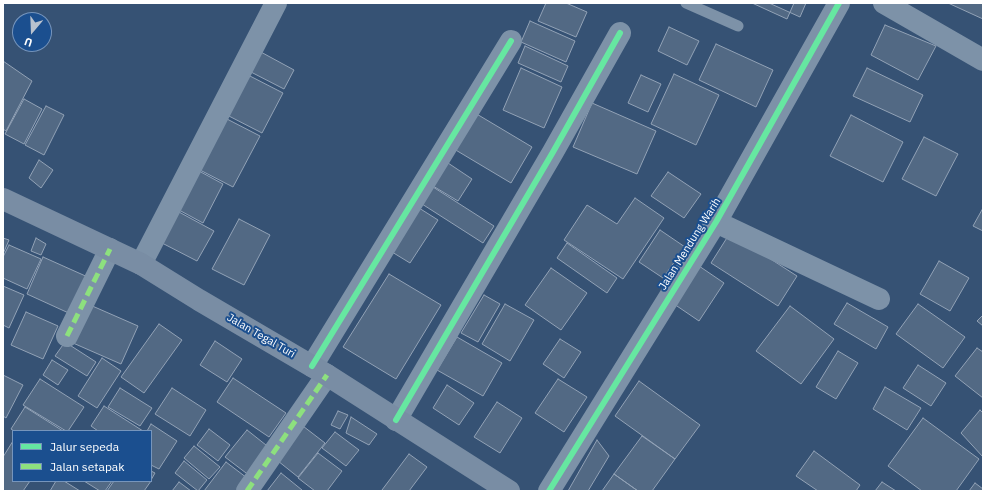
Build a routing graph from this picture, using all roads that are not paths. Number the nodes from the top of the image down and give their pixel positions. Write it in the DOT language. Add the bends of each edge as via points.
graph roads {
  1 [pos="276,3"];
  2 [pos="686,3"];
  3 [pos="839,3"];
  4 [pos="884,3"];
  5 [pos="738,26"];
  6 [pos="620,33"];
  7 [pos="511,41"];
  8 [pos="983,60"];
  9 [pos="3,199"];
  10 [pos="716,222"];
  11 [pos="110,249"];
  12 [pos="141,264"];
  13 [pos="880,299"];
  14 [pos="67,336"];
  15 [pos="319,371"];
  16 [pos="396,420"];
  17 [pos="247,491"];
  18 [pos="509,491"];
  19 [pos="549,491"];
  1 -- 12 [label="street"];
  2 -- 5 [label="lane"];
  3 -- 10 [label="street, Jalan Mendung Warih"];
  4 -- 8 [label="street"];
  6 -- 16 [label="street"];
  7 -- 15 [label="street"];
  9 -- 11 [label="main road, Jalan Tegal Turi"];
  10 -- 13 [label="street"];
  10 -- 19 [label="street, Jalan Mendung Warih"];
  11 -- 12 [label="main road, Jalan Tegal Turi"];
  11 -- 14 [label="street"];
  12 -- 15 [label="main road, Jalan Tegal Turi"];
  15 -- 16 [label="main road, Jalan Tegal Turi"];
  15 -- 17 [label="street"];
  16 -- 18 [label="main road, Jalan Tegal Turi"];
}
